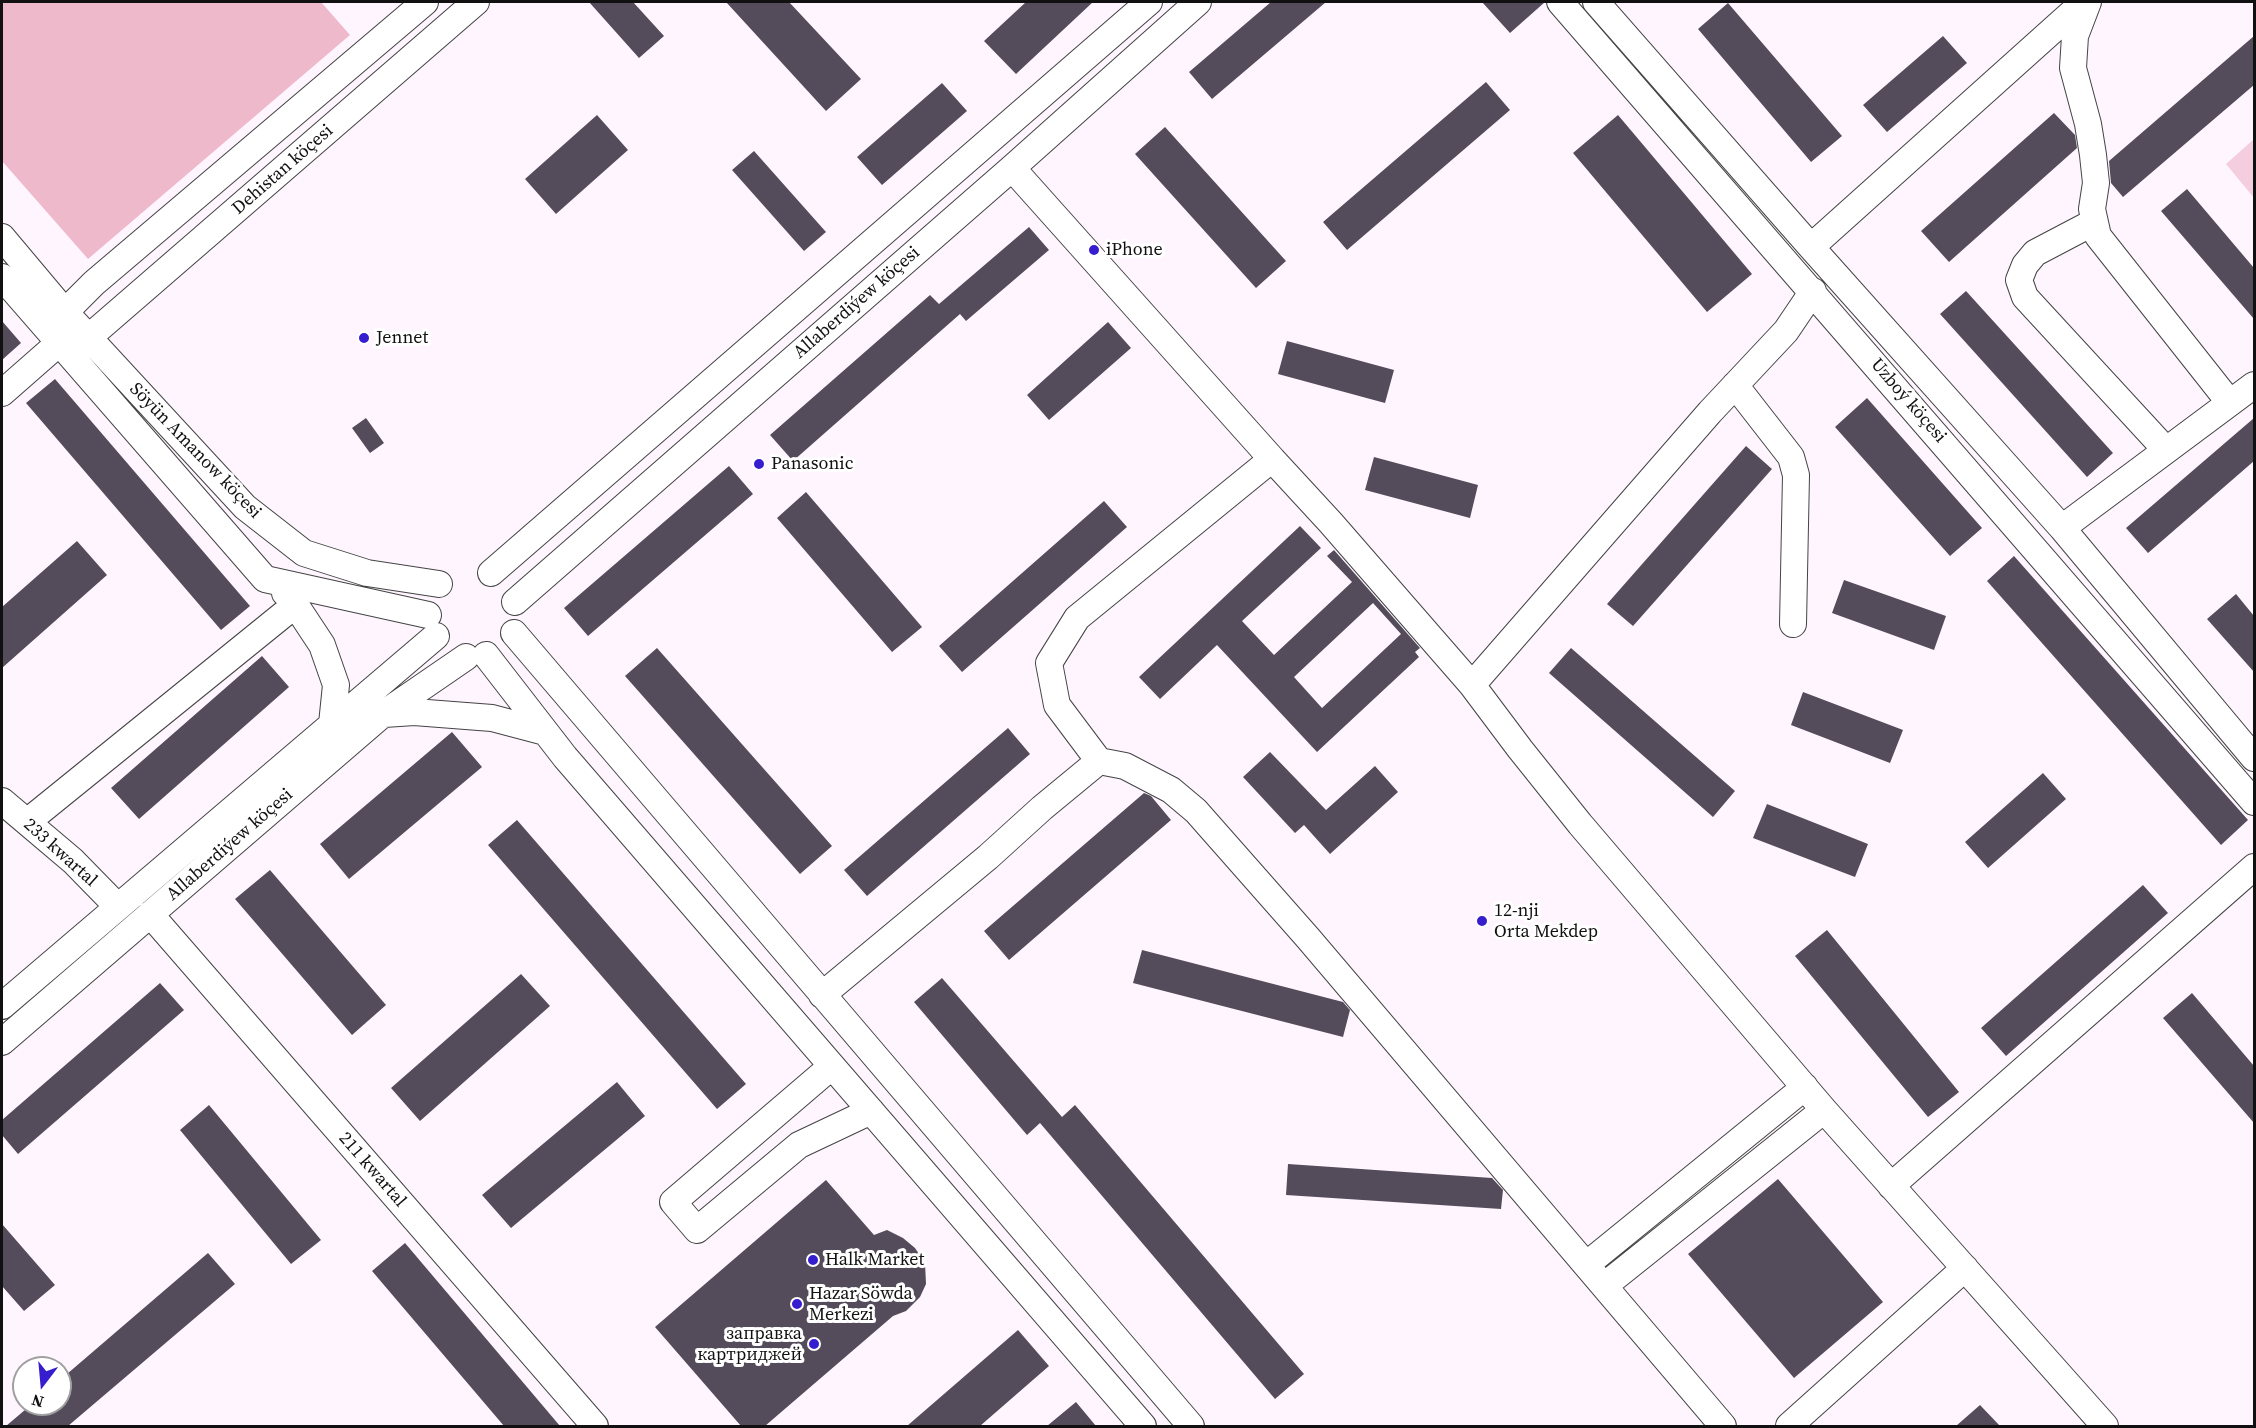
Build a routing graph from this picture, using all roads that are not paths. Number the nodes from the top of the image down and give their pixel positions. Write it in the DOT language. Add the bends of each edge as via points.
graph roads {
  1 [pos="425,2"];
  2 [pos="476,2"];
  3 [pos="1149,2"];
  4 [pos="1198,2"];
  5 [pos="1560,2"];
  6 [pos="1596,2"];
  7 [pos="2086,2"];
  8 [pos="1011,168"];
  9 [pos="2094,222"];
  10 [pos="2,237"];
  11 [pos="1811,247"];
  12 [pos="2,277"];
  13 [pos="1813,291"];
  14 [pos="65,312"];
  15 [pos="88,338"];
  16 [pos="59,343"];
  17 [pos="2254,384"];
  18 [pos="1735,385"];
  19 [pos="2,393"];
  20 [pos="2230,403"];
  21 [pos="2166,450"];
  22 [pos="1272,459"];
  23 [pos="2062,528"];
  24 [pos="491,573"];
  25 [pos="452,575"];
  26 [pos="265,579"];
  27 [pos="515,602"];
  28 [pos="295,605"];
  29 [pos="1793,624"];
  30 [pos="432,626"];
  31 [pos="514,633"];
  32 [pos="476,656"];
  33 [pos="1472,685"];
  34 [pos="383,714"];
  35 [pos="332,724"];
  36 [pos="545,732"];
  37 [pos="2254,758"];
  38 [pos="1099,761"];
  39 [pos="2,801"];
  40 [pos="2254,802"];
  41 [pos="27,822"];
  42 [pos="2254,867"];
  43 [pos="118,907"];
  44 [pos="150,914"];
  45 [pos="822,994"];
  46 [pos="2,1006"];
  47 [pos="2,1042"];
  48 [pos="832,1066"];
  49 [pos="1805,1087"];
  50 [pos="1824,1110"];
  51 [pos="871,1111"];
  52 [pos="1891,1186"];
  53 [pos="1586,1265"];
  54 [pos="1965,1268"];
  55 [pos="1604,1286"];
  56 [pos="595,1426"];
  57 [pos="1143,1426"];
  58 [pos="1191,1426"];
  59 [pos="1723,1426"];
  60 [pos="1789,1426"];
  61 [pos="2105,1426"];
  1 -- 14 [label="street, Dehistan köçesi" via="94,283"];
  2 -- 15 [label="street, Dehistan köçesi"];
  3 -- 24 [label="street, Allaberdiýew köçesi"];
  4 -- 8 [label="street, Allaberdiýew köçesi"];
  5 -- 13 [label="street, Uzboý köçesi"];
  6 -- 11 [label="street, Uzboý köçesi"];
  7 -- 9 [label="street" via="2075,36 2073,68 2093,155"];
  7 -- 11 [label="street"];
  8 -- 22 [label="street"];
  8 -- 27 [label="street, Allaberdiýew köçesi"];
  9 -- 20 [label="street" via="2098,236"];
  9 -- 21 [label="street" via="2035,253 2019,280 2025,297"];
  10 -- 14 [label="street, Söyün Amanow köçesi"];
  11 -- 23 [label="street, Uzboý köçesi"];
  12 -- 16 [label="street, Söyün Amanow köçesi"];
  13 -- 18 [label="street" via="1786,331"];
  13 -- 40 [label="street, Uzboý köçesi"];
  14 -- 15 [label="street, Söyün Amanow köçesi"];
  15 -- 25 [label="street, Söyün Amanow köçesi" via="245,507 303,553 367,573"];
  16 -- 19 [label="street"];
  16 -- 26 [label="street, Söyün Amanow köçesi"];
  17 -- 20 [label="street"];
  18 -- 29 [label="street" via="1791,457 1796,475"];
  18 -- 33 [label="street"];
  20 -- 21 [label="street"];
  21 -- 23 [label="street"];
  22 -- 33 [label="street"];
  22 -- 38 [label="street" via="1077,618 1049,663 1057,705"];
  23 -- 37 [label="street, Uzboý köçesi"];
  24 -- 25 [label="street" via="473,569"];
  24 -- 27 [label="street" via="506,585"];
  25 -- 30 [label="street" via="429,598"];
  26 -- 28 [label="street, Söyün Amanow köçesi"];
  26 -- 30 [label="street"];
  27 -- 31 [label="street"];
  28 -- 35 [label="street, Söyün Amanow köçesi" via="322,645 336,685"];
  28 -- 41 [label="street"];
  30 -- 32 [label="street" via="444,645"];
  30 -- 35 [label="street, Allaberdiýew köçesi"];
  31 -- 32 [label="street" via="494,652"];
  31 -- 45 [label="street"];
  32 -- 34 [label="street, Allaberdiýew köçesi"];
  32 -- 36 [label="street"];
  33 -- 49 [label="street" via="1580,824"];
  34 -- 36 [label="street" via="414,711 492,718"];
  34 -- 44 [label="street, Allaberdiýew köçesi"];
  35 -- 43 [label="street, Allaberdiýew köçesi"];
  36 -- 48 [label="street"];
  38 -- 45 [label="street"];
  38 -- 53 [label="street" via="1125,766 1162,785 1196,811"];
  39 -- 41 [label="street, 233 kwartal"];
  41 -- 43 [label="street, 233 kwartal"];
  42 -- 52 [label="street"];
  43 -- 46 [label="street, Allaberdiýew köçesi"];
  44 -- 47 [label="street, Allaberdiýew köçesi"];
  44 -- 56 [label="street, 211 kwartal"];
  45 -- 58 [label="street"];
  48 -- 51 [label="street"];
  48 -- 51 [label="street" via="673,1202 697,1230 799,1144"];
  49 -- 50 [label="street"];
  49 -- 53 [label="street"];
  50 -- 52 [label="street"];
  50 -- 55 [label="street"];
  51 -- 57 [label="street"];
  52 -- 54 [label="street"];
  53 -- 55 [label="street"];
  54 -- 60 [label="street"];
  54 -- 61 [label="street"];
  55 -- 59 [label="street"];
}
